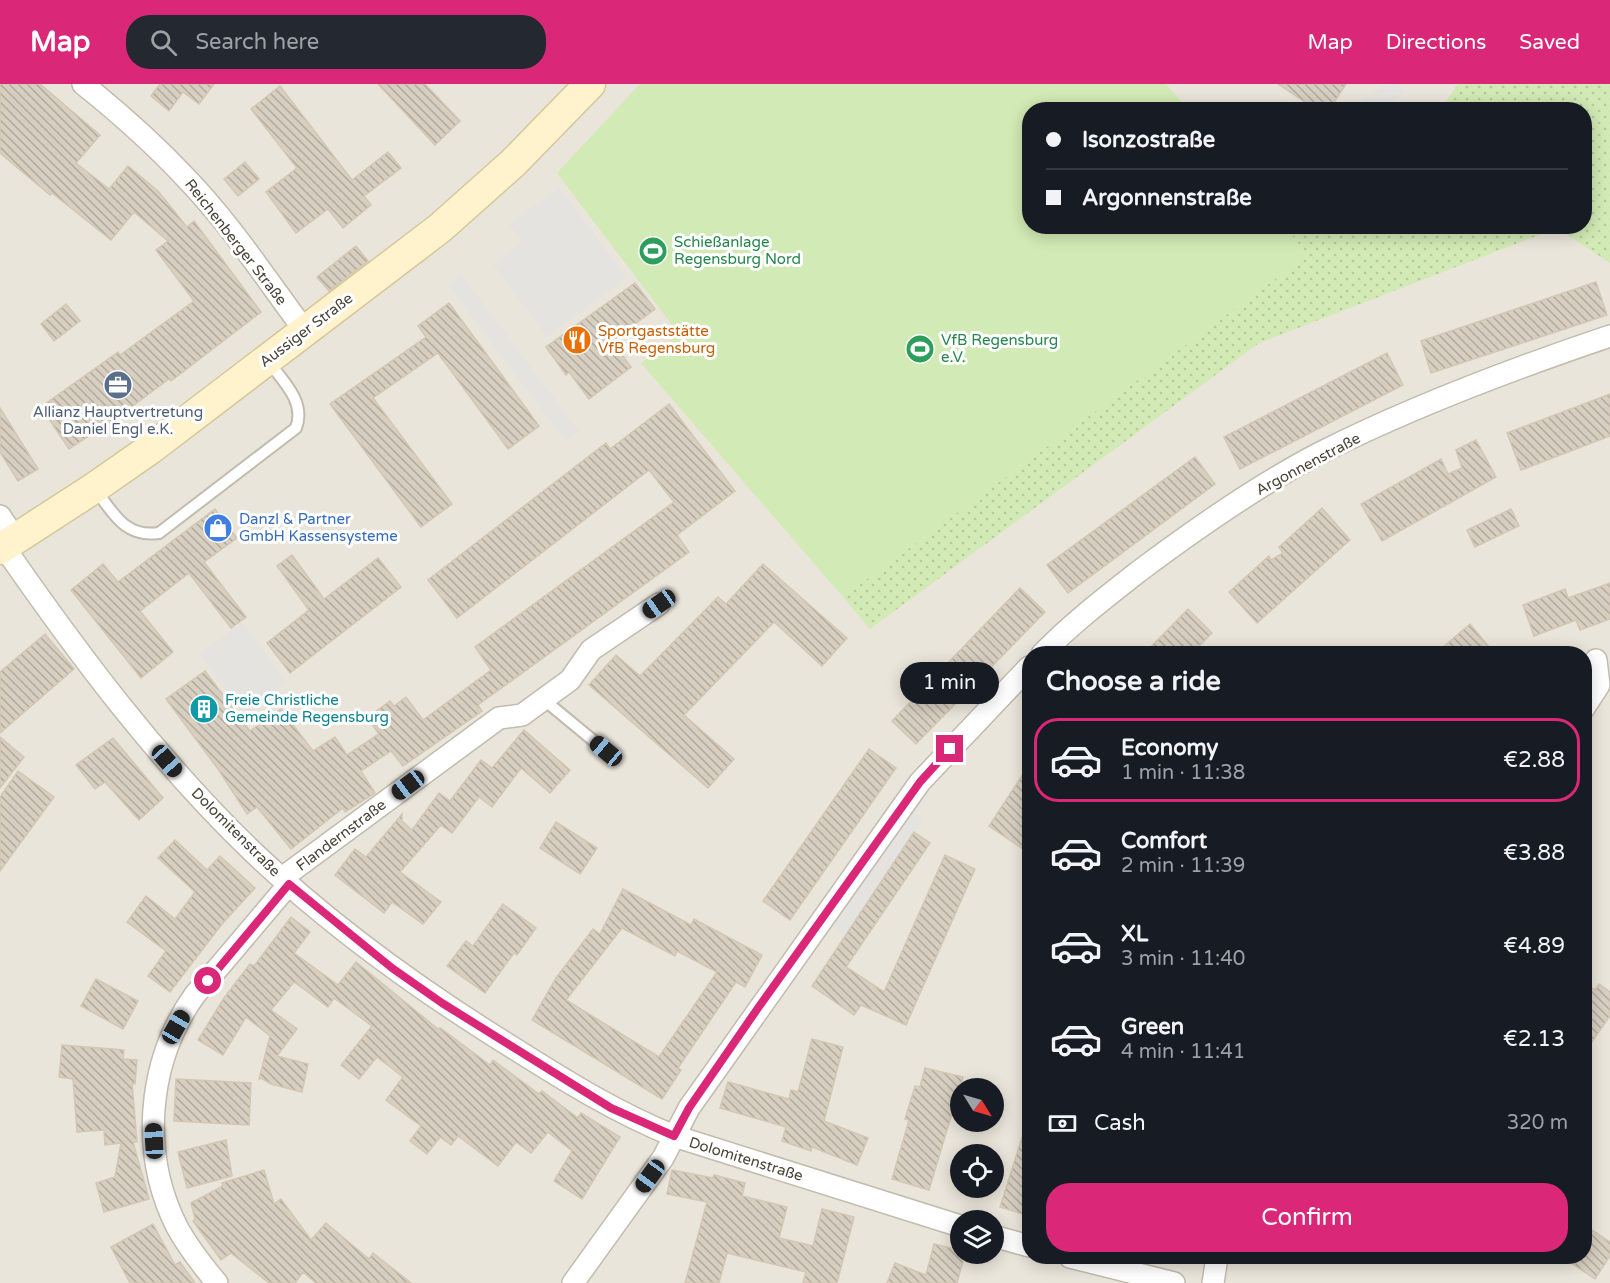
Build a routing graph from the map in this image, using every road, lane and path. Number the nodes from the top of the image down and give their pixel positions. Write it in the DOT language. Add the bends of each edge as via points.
graph roads {
  1 [pos="590,84"];
  2 [pos="96,88"];
  3 [pos="305,331"];
  4 [pos="1610,336"];
  5 [pos="267,359"];
  6 [pos="94,488"];
  7 [pos="5,538"];
  8 [pos="659,604"];
  9 [pos="1050,646"];
  10 [pos="1597,660"];
  11 [pos="1022,674"];
  12 [pos="1592,696"];
  13 [pos="543,699"];
  14 [pos="606,751"];
  15 [pos="286,881"];
  16 [pos="674,1136"];
  17 [pos="950,1223"];
  18 [pos="1004,1239"];
  19 [pos="1022,1244"];
  20 [pos="1098,1264"];
  21 [pos="1216,1264"];
  22 [pos="217,1283"];
  23 [pos="573,1283"];
  24 [pos="1174,1283"];
  25 [pos="1213,1283"];
  1 -- 3 [label="street, Aussiger Straße" via="440,228"];
  2 -- 3 [label="street, Reichenberger Straße" via="186,177"];
  3 -- 5 [label="street, Aussiger Straße"];
  4 -- 9 [label="street, Argonnenstraße" via="1423,406 1319,454 1168,549"];
  5 -- 6 [label="street, Aussiger Straße"];
  5 -- 6 [label="lane" via="298,403 297,428 159,533 146,535 121,523"];
  6 -- 7 [label="street, Aussiger Straße"];
  7 -- 15 [label="street, Dolomitenstraße" via="50,614 127,716 231,830"];
  8 -- 13 [label="street, Flandernstraße" via="591,650 570,680"];
  10 -- 12 [label="street" via="1599,685"];
  11 -- 16 [label="street" via="920,782 758,1008"];
  13 -- 14 [label="lane"];
  13 -- 15 [label="street, Flandernstraße" via="522,715 498,718"];
  15 -- 16 [label="street, Dolomitenstraße" via="392,968 442,1003 611,1108"];
  15 -- 22 [label="street, Flandernstraße" via="194,997 161,1063 156,1090 155,1161 165,1199 194,1255"];
  16 -- 17 [label="street, Dolomitenstraße"];
  16 -- 23 [label="street" via="663,1158"];
  18 -- 19 [label="street"];
  20 -- 24 [label="street"];
  21 -- 25 [label="street"];
}
